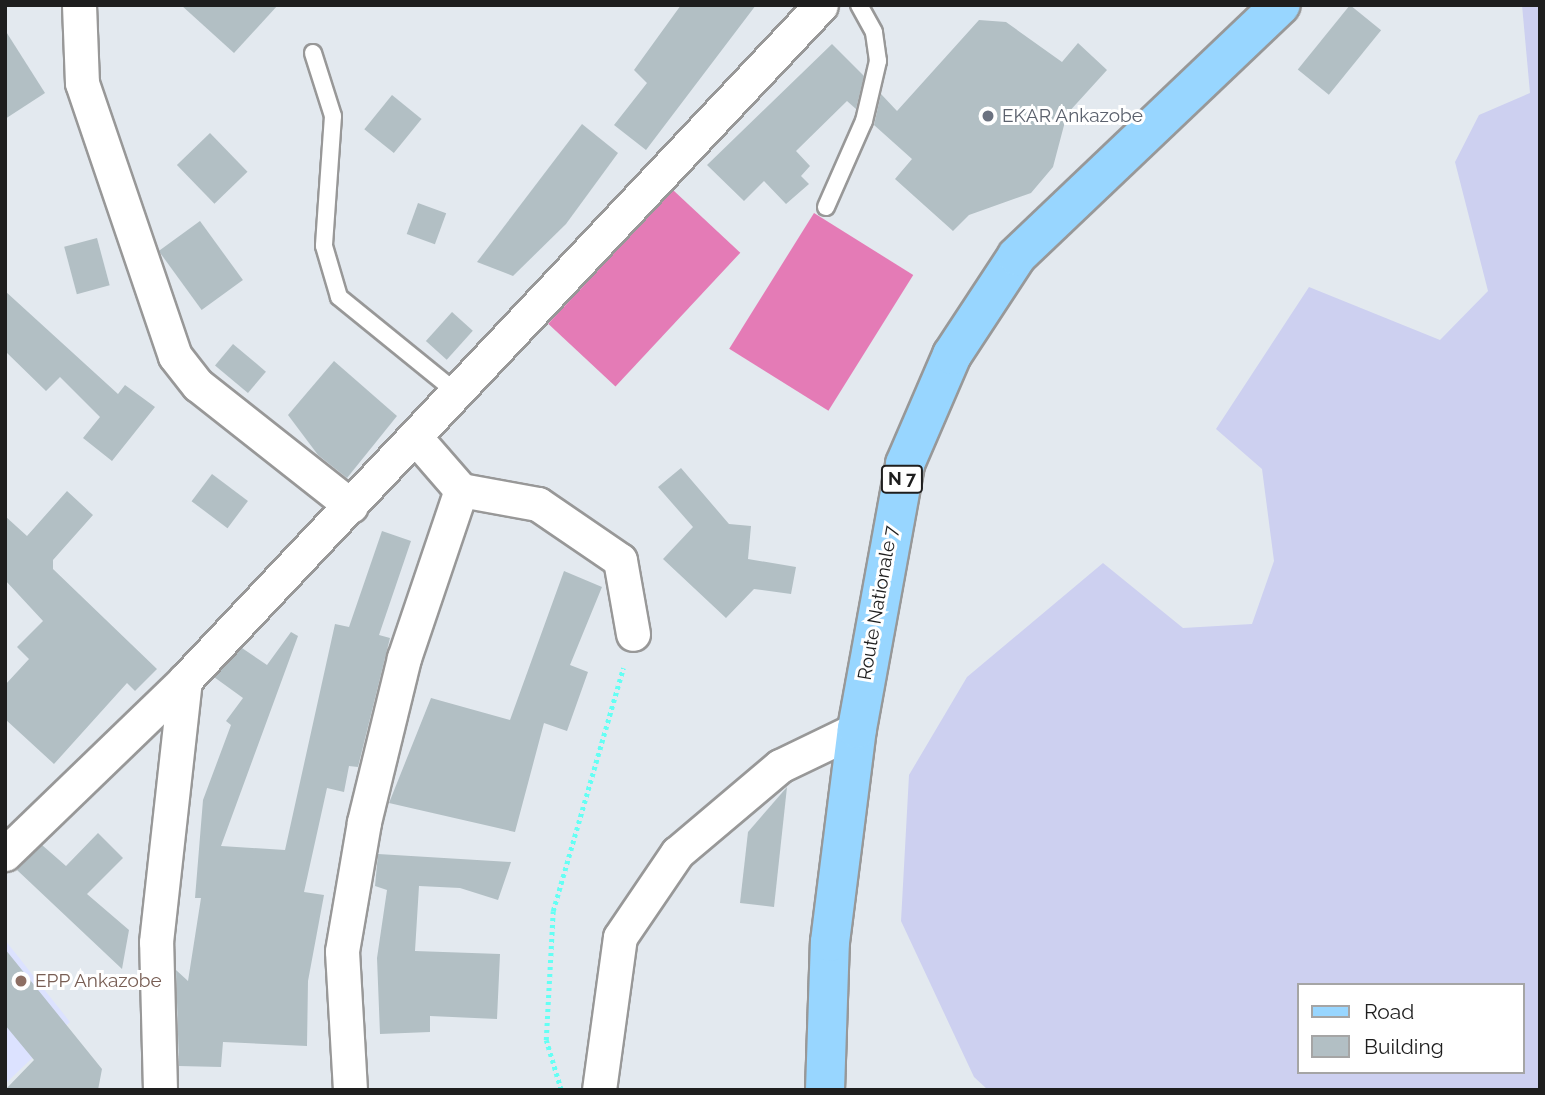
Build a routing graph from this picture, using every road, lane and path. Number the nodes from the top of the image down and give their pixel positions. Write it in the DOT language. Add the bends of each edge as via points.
graph roads {
  1 [pos="79,5"];
  2 [pos="821,5"];
  3 [pos="859,5"];
  4 [pos="1281,5"];
  5 [pos="313,53"];
  6 [pos="826,207"];
  7 [pos="456,392"];
  8 [pos="415,437"];
  9 [pos="461,490"];
  10 [pos="351,506"];
  11 [pos="633,634"];
  12 [pos="185,680"];
  13 [pos="857,729"];
  14 [pos="5,854"];
  15 [pos="160,1090"];
  16 [pos="350,1090"];
  17 [pos="561,1090"];
  18 [pos="599,1090"];
  19 [pos="825,1090"];
  1 -- 10 [label="street" via="82,83 175,356 198,385"];
  2 -- 7 [label="street"];
  3 -- 6 [label="lane" via="874,32 878,61 864,121"];
  4 -- 13 [label="main road, Route Nationale 7 / N 7" via="1017,256 951,355 905,464"];
  5 -- 7 [label="lane" via="333,116 324,246 339,297"];
  7 -- 8 [label="street"];
  8 -- 9 [label="street"];
  8 -- 10 [label="street"];
  9 -- 11 [label="street" via="538,504 620,560"];
  9 -- 16 [label="street" via="404,659 364,822 342,951"];
  10 -- 12 [label="street"];
  11 -- 17 [label="path" via="553,911 546,1040"];
  12 -- 14 [label="street"];
  12 -- 15 [label="street" via="156,942"];
  13 -- 18 [label="street" via="780,766 677,853 620,937"];
  13 -- 19 [label="main road, Route Nationale 7 / N 7" via="830,942"];
}
